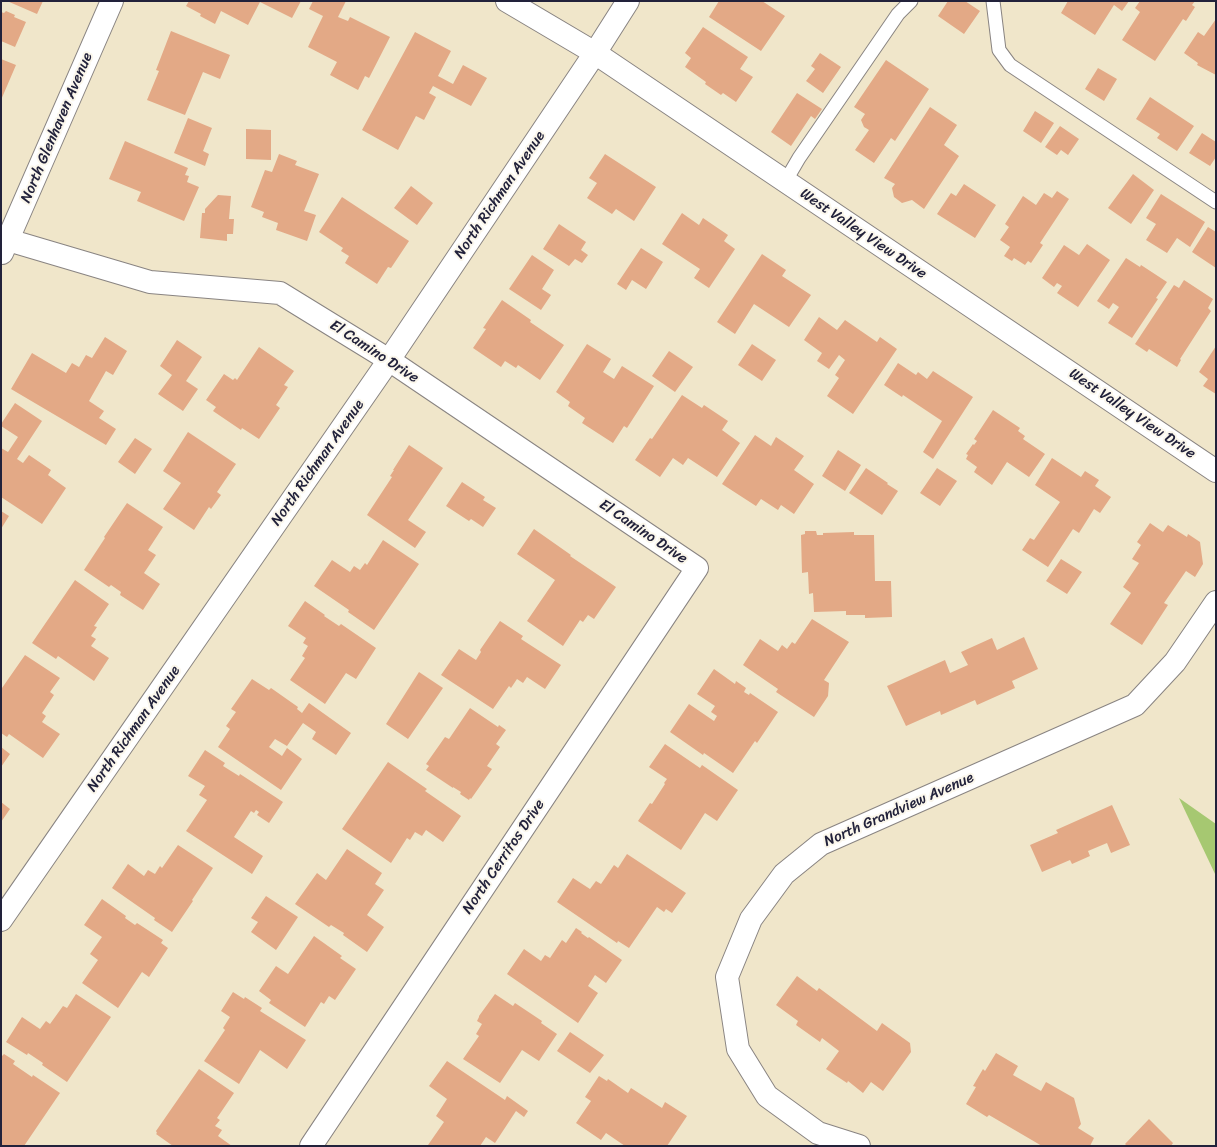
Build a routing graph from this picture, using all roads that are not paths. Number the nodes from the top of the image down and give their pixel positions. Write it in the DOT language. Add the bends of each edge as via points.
graph roads {
  1 [pos="112,1"];
  2 [pos="507,1"];
  3 [pos="628,1"];
  4 [pos="911,1"];
  5 [pos="993,1"];
  6 [pos="595,53"];
  7 [pos="785,182"];
  8 [pos="1216,202"];
  9 [pos="4,247"];
  10 [pos="389,360"];
  11 [pos="1216,471"];
  12 [pos="697,568"];
  13 [pos="1216,602"];
  14 [pos="1,920"];
  15 [pos="311,1146"];
  16 [pos="859,1146"];
  1 -- 9 [label="street, North Glenhaven Avenue"];
  2 -- 6 [label="street, West Valley View Drive"];
  3 -- 6 [label="street, North Richman Avenue"];
  4 -- 7 [label="lane" via="898,14"];
  5 -- 8 [label="lane" via="999,50 1010,65"];
  6 -- 7 [label="street, West Valley View Drive"];
  6 -- 10 [label="street, North Richman Avenue"];
  7 -- 11 [label="street, West Valley View Drive"];
  9 -- 10 [label="street, El Camino Drive" via="150,282 280,292"];
  10 -- 12 [label="street, El Camino Drive"];
  10 -- 14 [label="street, North Richman Avenue"];
  12 -- 15 [label="street, North Cerritos Drive"];
  13 -- 16 [label="street, North Grandview Avenue" via="1175,662 1136,705 821,844 784,874 751,919 727,977 738,1049 767,1096 818,1133"];
}
